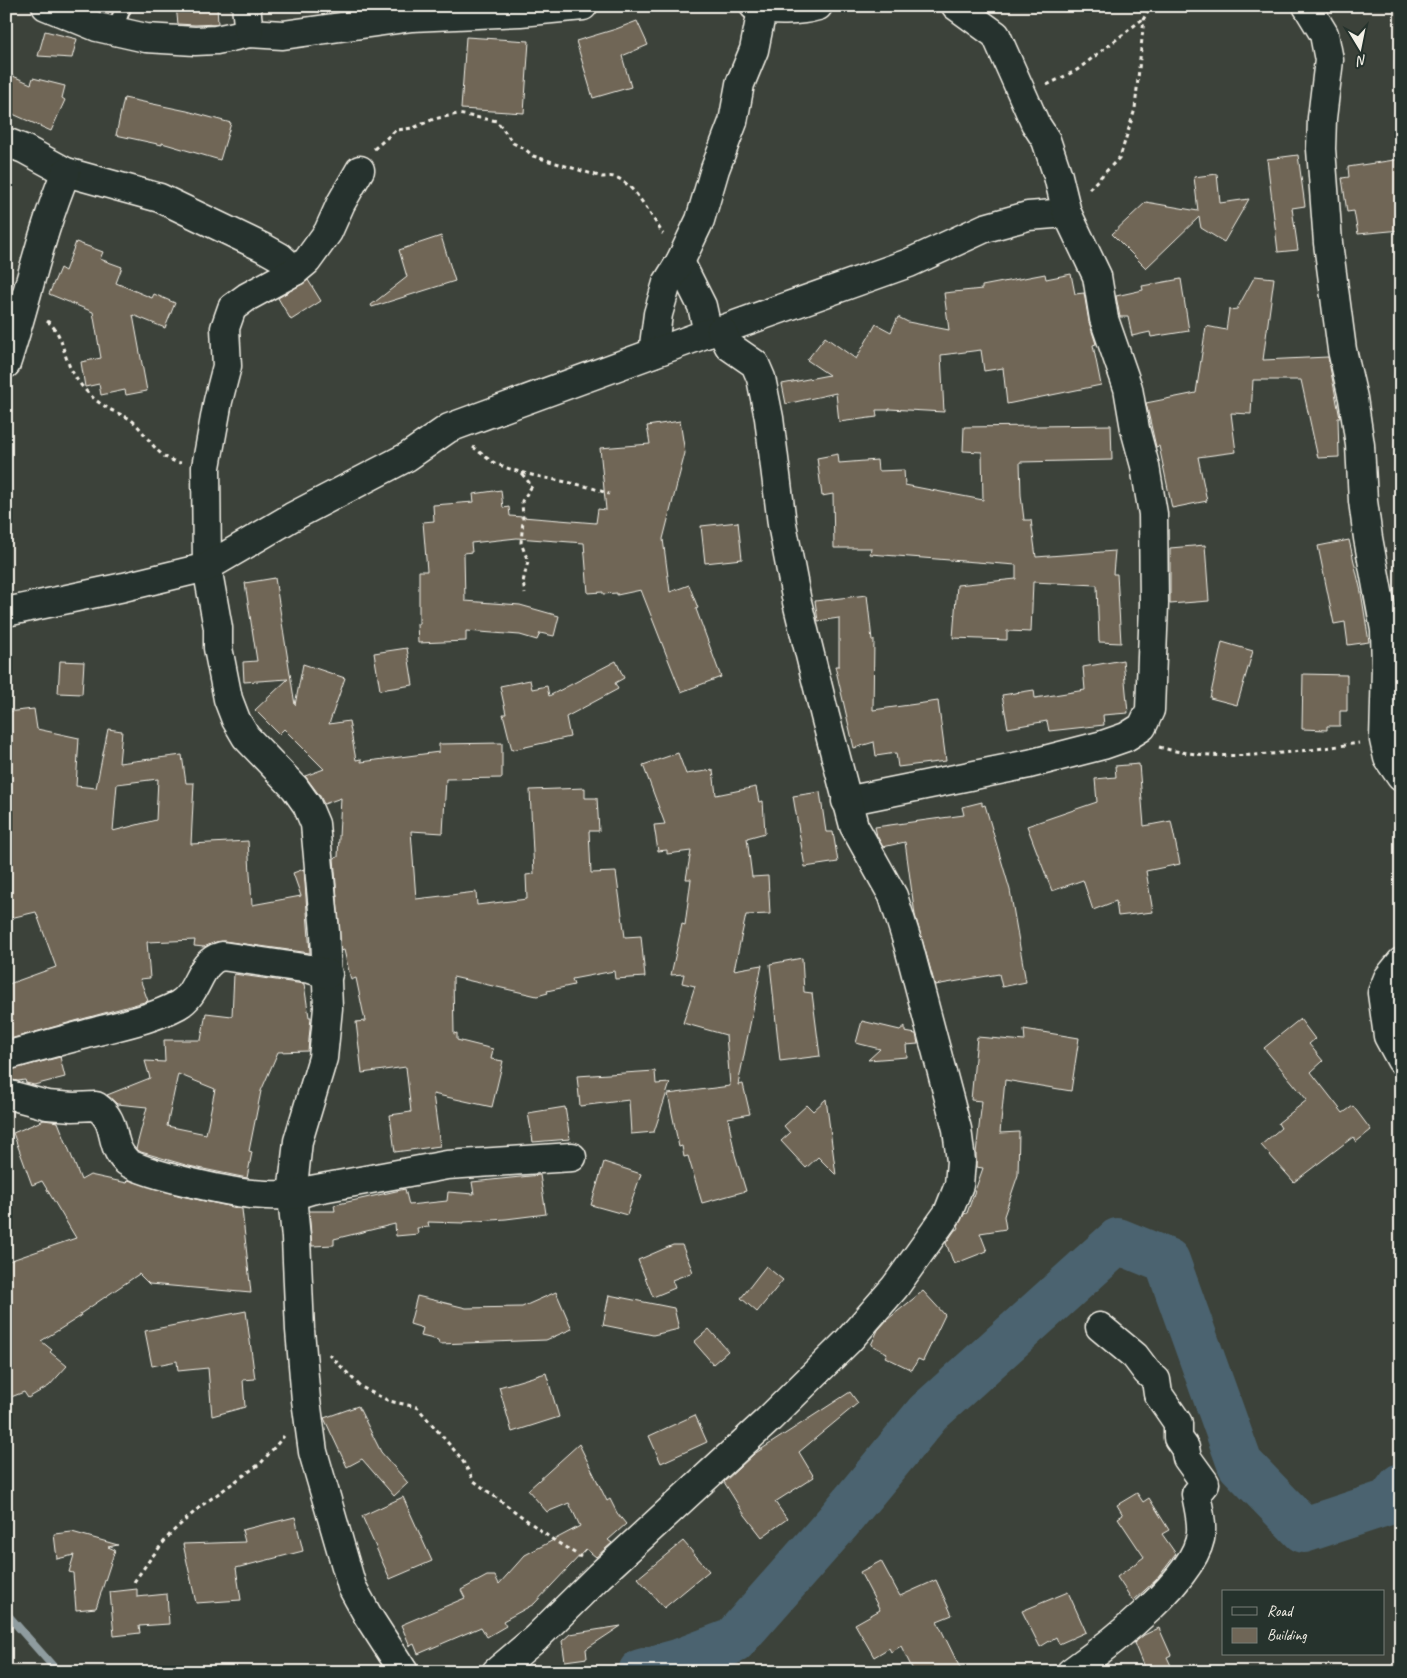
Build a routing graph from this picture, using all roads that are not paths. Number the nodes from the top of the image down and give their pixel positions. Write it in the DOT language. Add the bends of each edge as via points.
graph roads {
  1 [pos="46,6"];
  2 [pos="124,6"];
  3 [pos="246,6"];
  4 [pos="583,6"];
  5 [pos="818,6"];
  6 [pos="956,6"];
  7 [pos="1308,6"];
  8 [pos="758,8"];
  9 [pos="114,31"];
  10 [pos="249,33"];
  11 [pos="6,142"];
  12 [pos="360,170"];
  13 [pos="66,172"];
  14 [pos="1067,213"];
  15 [pos="680,262"];
  16 [pos="295,271"];
  17 [pos="715,332"];
  18 [pos="653,353"];
  19 [pos="6,364"];
  20 [pos="207,567"];
  21 [pos="6,612"];
  22 [pos="1401,777"];
  23 [pos="846,801"];
  24 [pos="1401,962"];
  25 [pos="328,974"];
  26 [pos="6,1056"];
  27 [pos="1401,1060"];
  28 [pos="6,1094"];
  29 [pos="572,1157"];
  30 [pos="292,1195"];
  31 [pos="1100,1327"];
  32 [pos="404,1672"];
  33 [pos="496,1672"];
  34 [pos="1071,1672"];
  1 -- 9 [label="street"];
  2 -- 9 [label="lane"];
  3 -- 10 [label="street"];
  4 -- 10 [label="street" via="412,17 283,35"];
  5 -- 8 [label="street"];
  6 -- 14 [label="street" via="996,34 1035,123 1046,140"];
  7 -- 22 [label="street" via="1324,34 1329,60 1321,149 1328,243 1342,350 1360,445 1368,538 1385,630 1384,740 1388,758"];
  8 -- 15 [label="street" via="754,50 740,84 733,122 700,220"];
  9 -- 10 [label="street" via="177,41 216,40"];
  11 -- 13 [label="street"];
  12 -- 16 [label="street" via="318,248"];
  13 -- 16 [label="street" via="160,198 264,248"];
  13 -- 19 [label="street" via="52,206"];
  14 -- 17 [label="street" via="1028,216 985,228 909,263"];
  14 -- 23 [label="street" via="1096,276 1104,319 1128,388 1145,466 1153,514 1150,710 1142,726 1126,737 1103,745 1030,764"];
  15 -- 17 [label="street"];
  15 -- 18 [label="street" via="667,283 658,314"];
  16 -- 20 [label="street" via="232,308 225,328 227,366 206,468"];
  17 -- 18 [label="street"];
  17 -- 23 [label="street" via="755,364 761,378 797,602"];
  18 -- 20 [label="street" via="449,428 407,457 292,517"];
  20 -- 21 [label="street"];
  20 -- 25 [label="street" via="222,671 236,720 246,737 295,788 315,824"];
  23 -- 33 [label="street" via="854,826 893,896 902,922 957,1129 961,1161 959,1185 948,1213 895,1287 848,1341 767,1421"];
  24 -- 27 [label="street" via="1388,978 1382,993 1388,1036"];
  25 -- 26 [label="street" via="222,956 213,958 205,966 188,998 177,1006 115,1027"];
  25 -- 30 [label="street" via="323,1058 298,1141"];
  28 -- 30 [label="street" via="47,1105 96,1106 109,1118 119,1152 127,1163 143,1170 250,1194"];
  29 -- 30 [label="street" via="448,1165"];
  30 -- 32 [label="street" via="300,1330 313,1452 352,1587"];
  31 -- 34 [label="street" via="1135,1356 1156,1380 1158,1394 1178,1422 1178,1438 1205,1484 1196,1494 1202,1533 1192,1560 1162,1596 1133,1625"];
}
